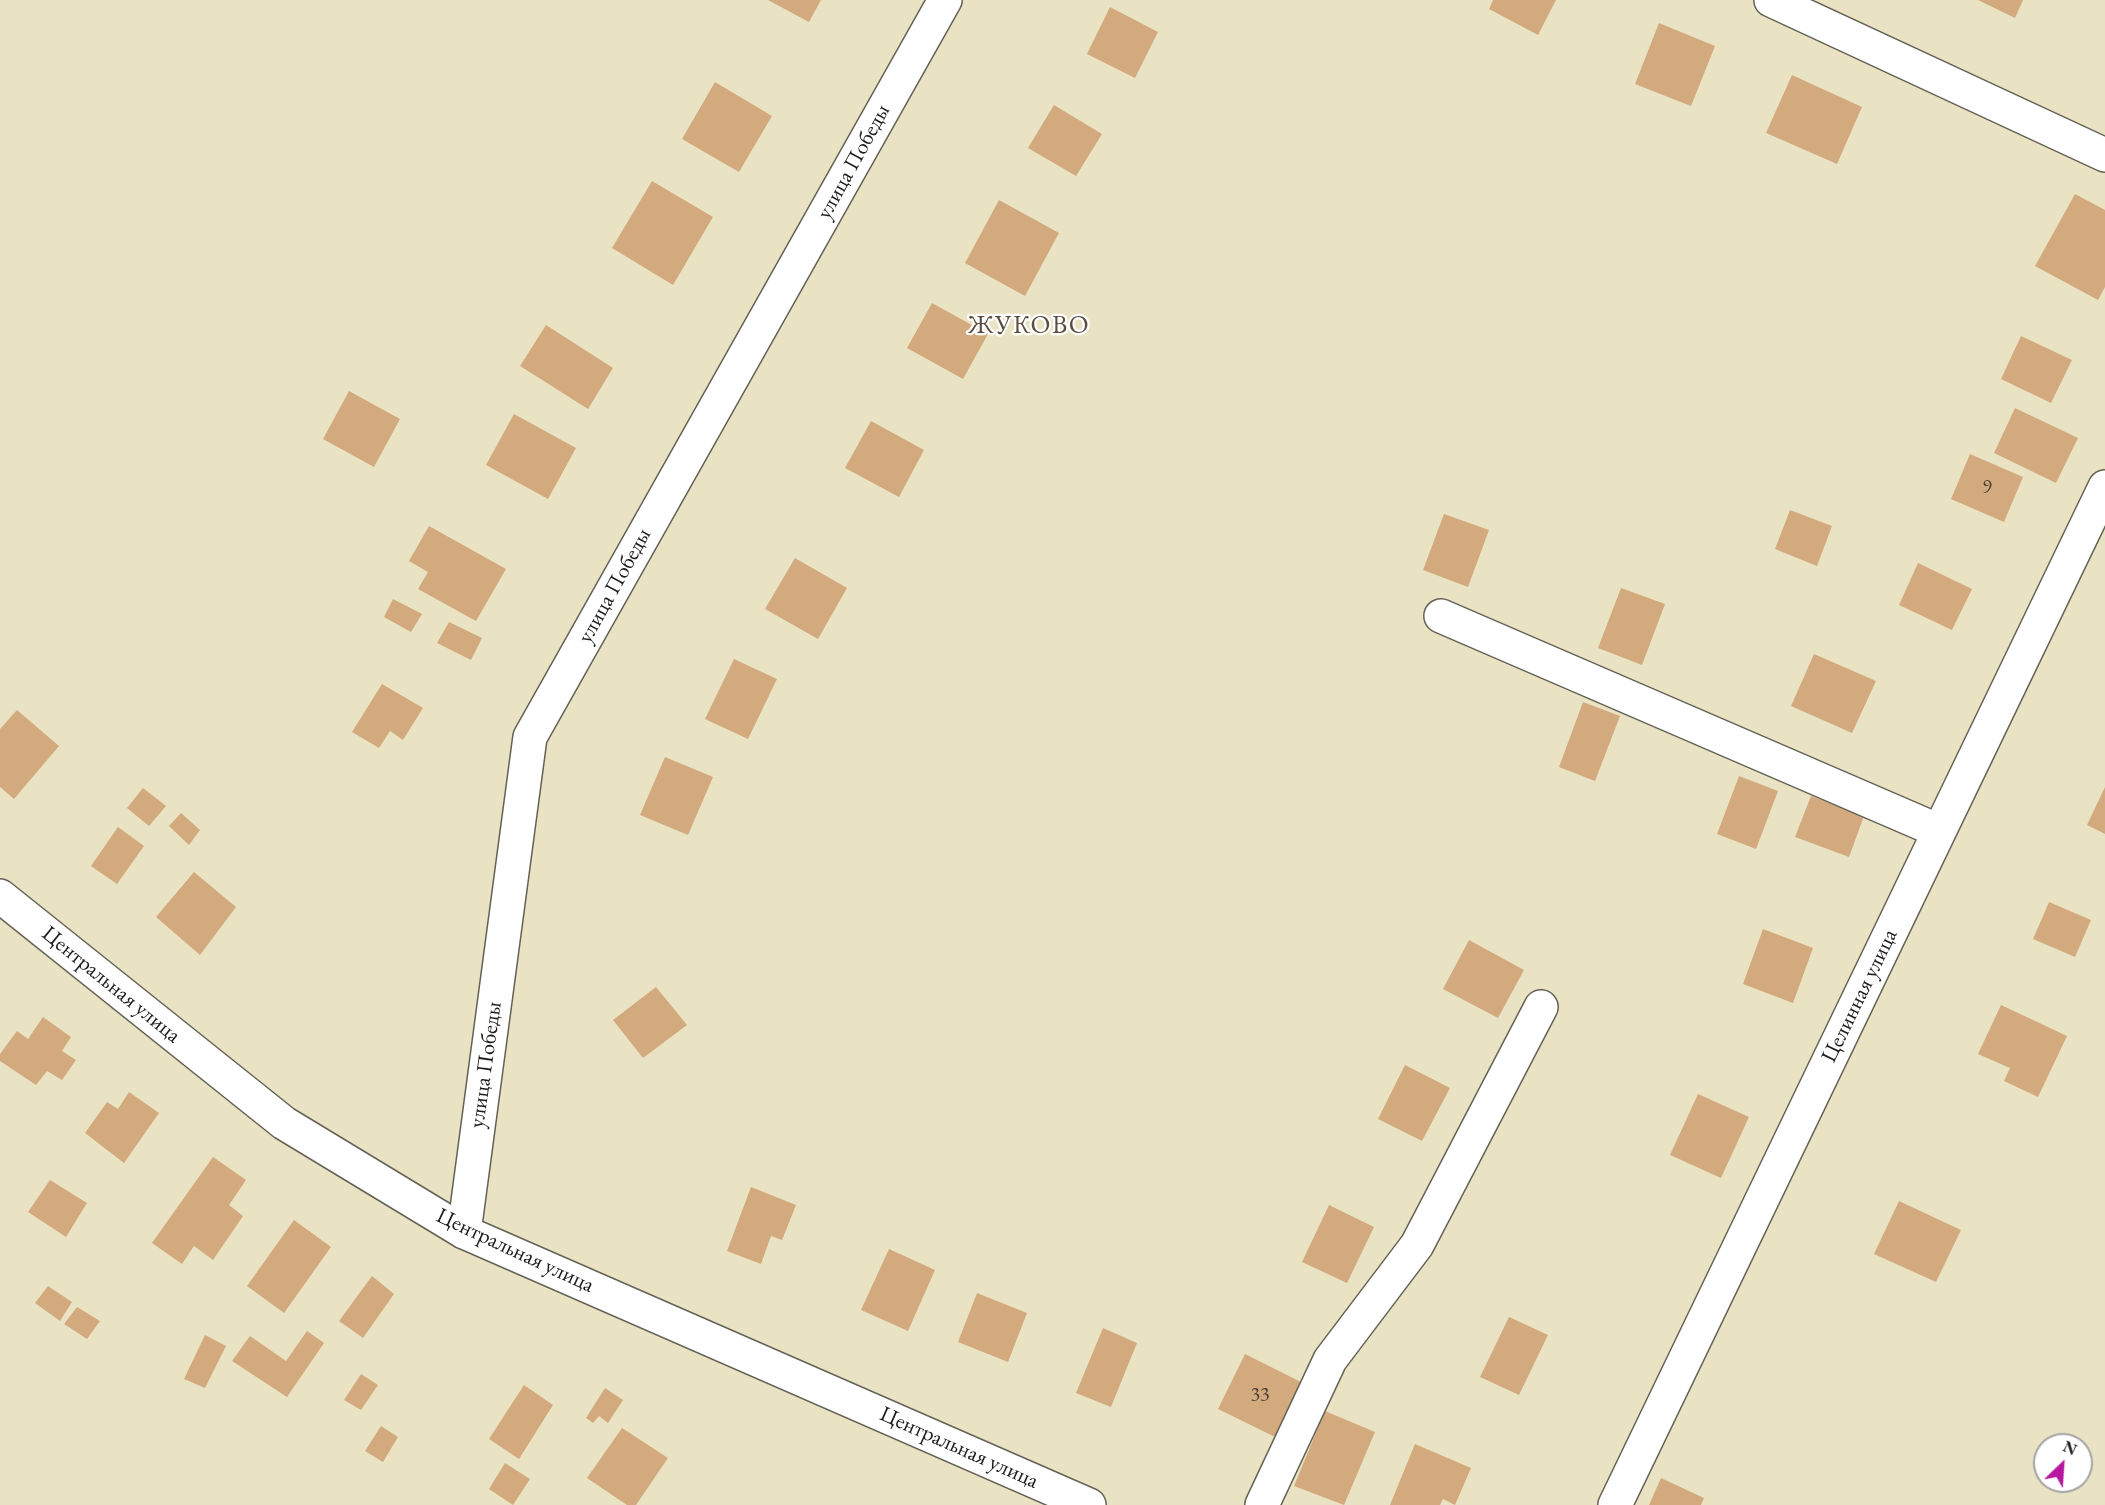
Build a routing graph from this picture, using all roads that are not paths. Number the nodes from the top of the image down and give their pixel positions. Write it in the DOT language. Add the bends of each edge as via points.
graph roads {
  1 [pos="945,0"];
  2 [pos="1771,0"];
  3 [pos="2105,155"];
  4 [pos="2102,497"];
  5 [pos="1441,616"];
  6 [pos="1939,831"];
  7 [pos="0,896"];
  8 [pos="1541,1007"];
  9 [pos="464,1232"];
  10 [pos="1089,1505"];
  11 [pos="1262,1505"];
  12 [pos="1616,1505"];
  1 -- 9 [label="street, улица Победы" via="530,737"];
  2 -- 3 [label="street"];
  4 -- 6 [label="street, Целинная улица"];
  5 -- 6 [label="street"];
  6 -- 12 [label="street, Целинная улица"];
  7 -- 9 [label="street, Центральная улица" via="284,1123"];
  8 -- 11 [label="street" via="1417,1245 1330,1360"];
  9 -- 10 [label="street, Центральная улица"];
}
